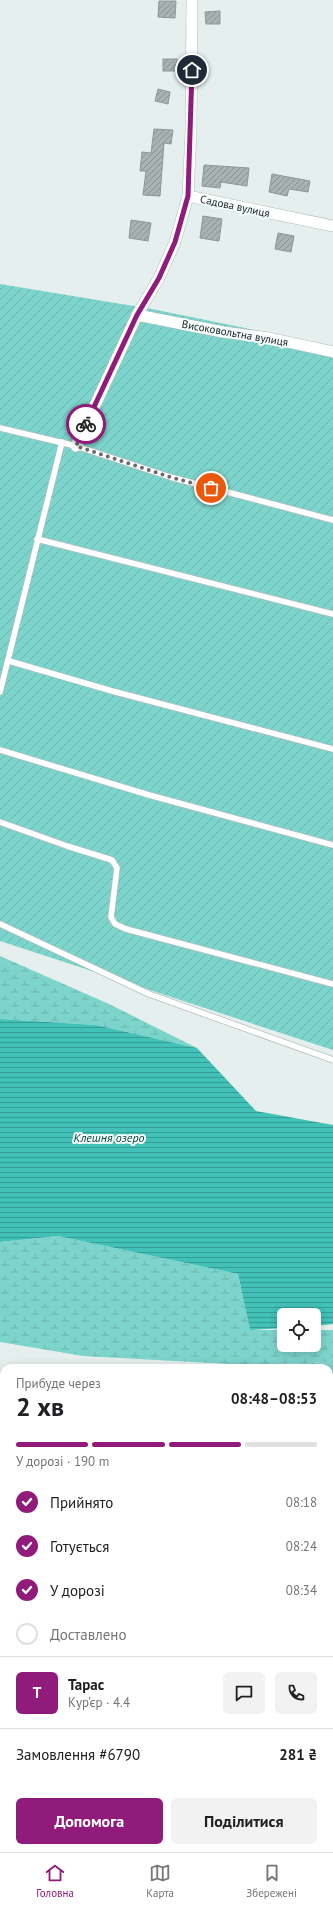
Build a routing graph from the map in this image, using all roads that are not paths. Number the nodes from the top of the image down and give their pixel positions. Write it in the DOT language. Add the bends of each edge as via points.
graph roads {
  1 [pos="192,0"];
  2 [pos="188,196"];
  3 [pos="333,226"];
  4 [pos="137,315"];
  5 [pos="333,352"];
  6 [pos="0,428"];
  7 [pos="62,442"];
  8 [pos="76,446"];
  9 [pos="333,520"];
  10 [pos="37,539"];
  11 [pos="333,614"];
  12 [pos="9,661"];
  13 [pos="0,692"];
  14 [pos="333,749"];
  15 [pos="0,750"];
  16 [pos="0,822"];
  17 [pos="333,845"];
  18 [pos="0,924"];
  19 [pos="333,984"];
  20 [pos="333,1060"];
  1 -- 2 [label="street, Садова вулиця"];
  2 -- 3 [label="street, Садова вулиця"];
  2 -- 4 [label="street" via="175,242 159,278"];
  4 -- 5 [label="street, Високовольтна вулиця" via="223,332 270,338"];
  4 -- 8 [label="street"];
  6 -- 7 [label="lane"];
  7 -- 8 [label="lane"];
  7 -- 10 [label="lane"];
  8 -- 9 [label="lane" via="170,477"];
  10 -- 11 [label="lane"];
  10 -- 12 [label="lane"];
  12 -- 13 [label="lane"];
  12 -- 14 [label="lane"];
  15 -- 17 [label="lane" via="149,795"];
  16 -- 19 [label="lane" via="112,860 117,868 111,917 115,924"];
  18 -- 20 [label="lane" via="149,994"];
}
